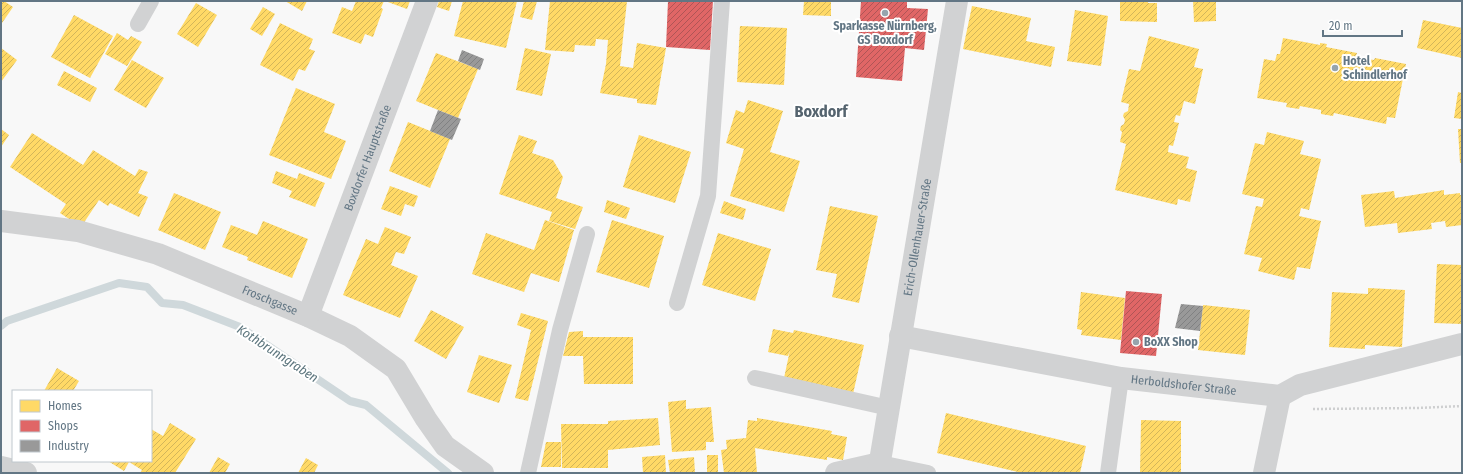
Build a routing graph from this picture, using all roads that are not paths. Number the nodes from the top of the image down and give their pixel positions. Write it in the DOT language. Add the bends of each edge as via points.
graph roads {
  1 [pos="151,1"];
  2 [pos="427,1"];
  3 [pos="722,1"];
  4 [pos="957,1"];
  5 [pos="138,24"];
  6 [pos="1,221"];
  7 [pos="587,234"];
  8 [pos="677,303"];
  9 [pos="308,316"];
  10 [pos="900,336"];
  11 [pos="1462,344"];
  12 [pos="755,378"];
  13 [pos="1121,378"];
  14 [pos="1279,401"];
  15 [pos="889,408"];
  16 [pos="1,467"];
  17 [pos="879,468"];
  18 [pos="26,473"];
  19 [pos="483,473"];
  20 [pos="528,473"];
  21 [pos="836,473"];
  22 [pos="928,473"];
  23 [pos="1108,473"];
  24 [pos="1264,473"];
  1 -- 5 [label="lane"];
  2 -- 9 [label="street, Boxdorfer Hauptstraße"];
  3 -- 8 [label="lane" via="708,196"];
  4 -- 10 [label="street, Erich-Ollenhauer-Straße"];
  6 -- 9 [label="street, Froschgasse" via="78,231 158,254"];
  7 -- 20 [label="lane" via="560,330"];
  9 -- 19 [label="street, Froschgasse" via="350,336 396,369 445,446"];
  10 -- 13 [label="street, Herboldshofer Straße"];
  10 -- 15 [label="street, Erich-Ollenhauer-Straße"];
  11 -- 14 [label="street" via="1300,386"];
  12 -- 15 [label="lane"];
  13 -- 14 [label="street, Herboldshofer Straße"];
  13 -- 23 [label="lane"];
  14 -- 24 [label="street"];
  15 -- 17 [label="street, Erich-Ollenhauer-Straße"];
  16 -- 18 [label="street"];
  17 -- 21 [label="street"];
  17 -- 22 [label="lane"];
}
